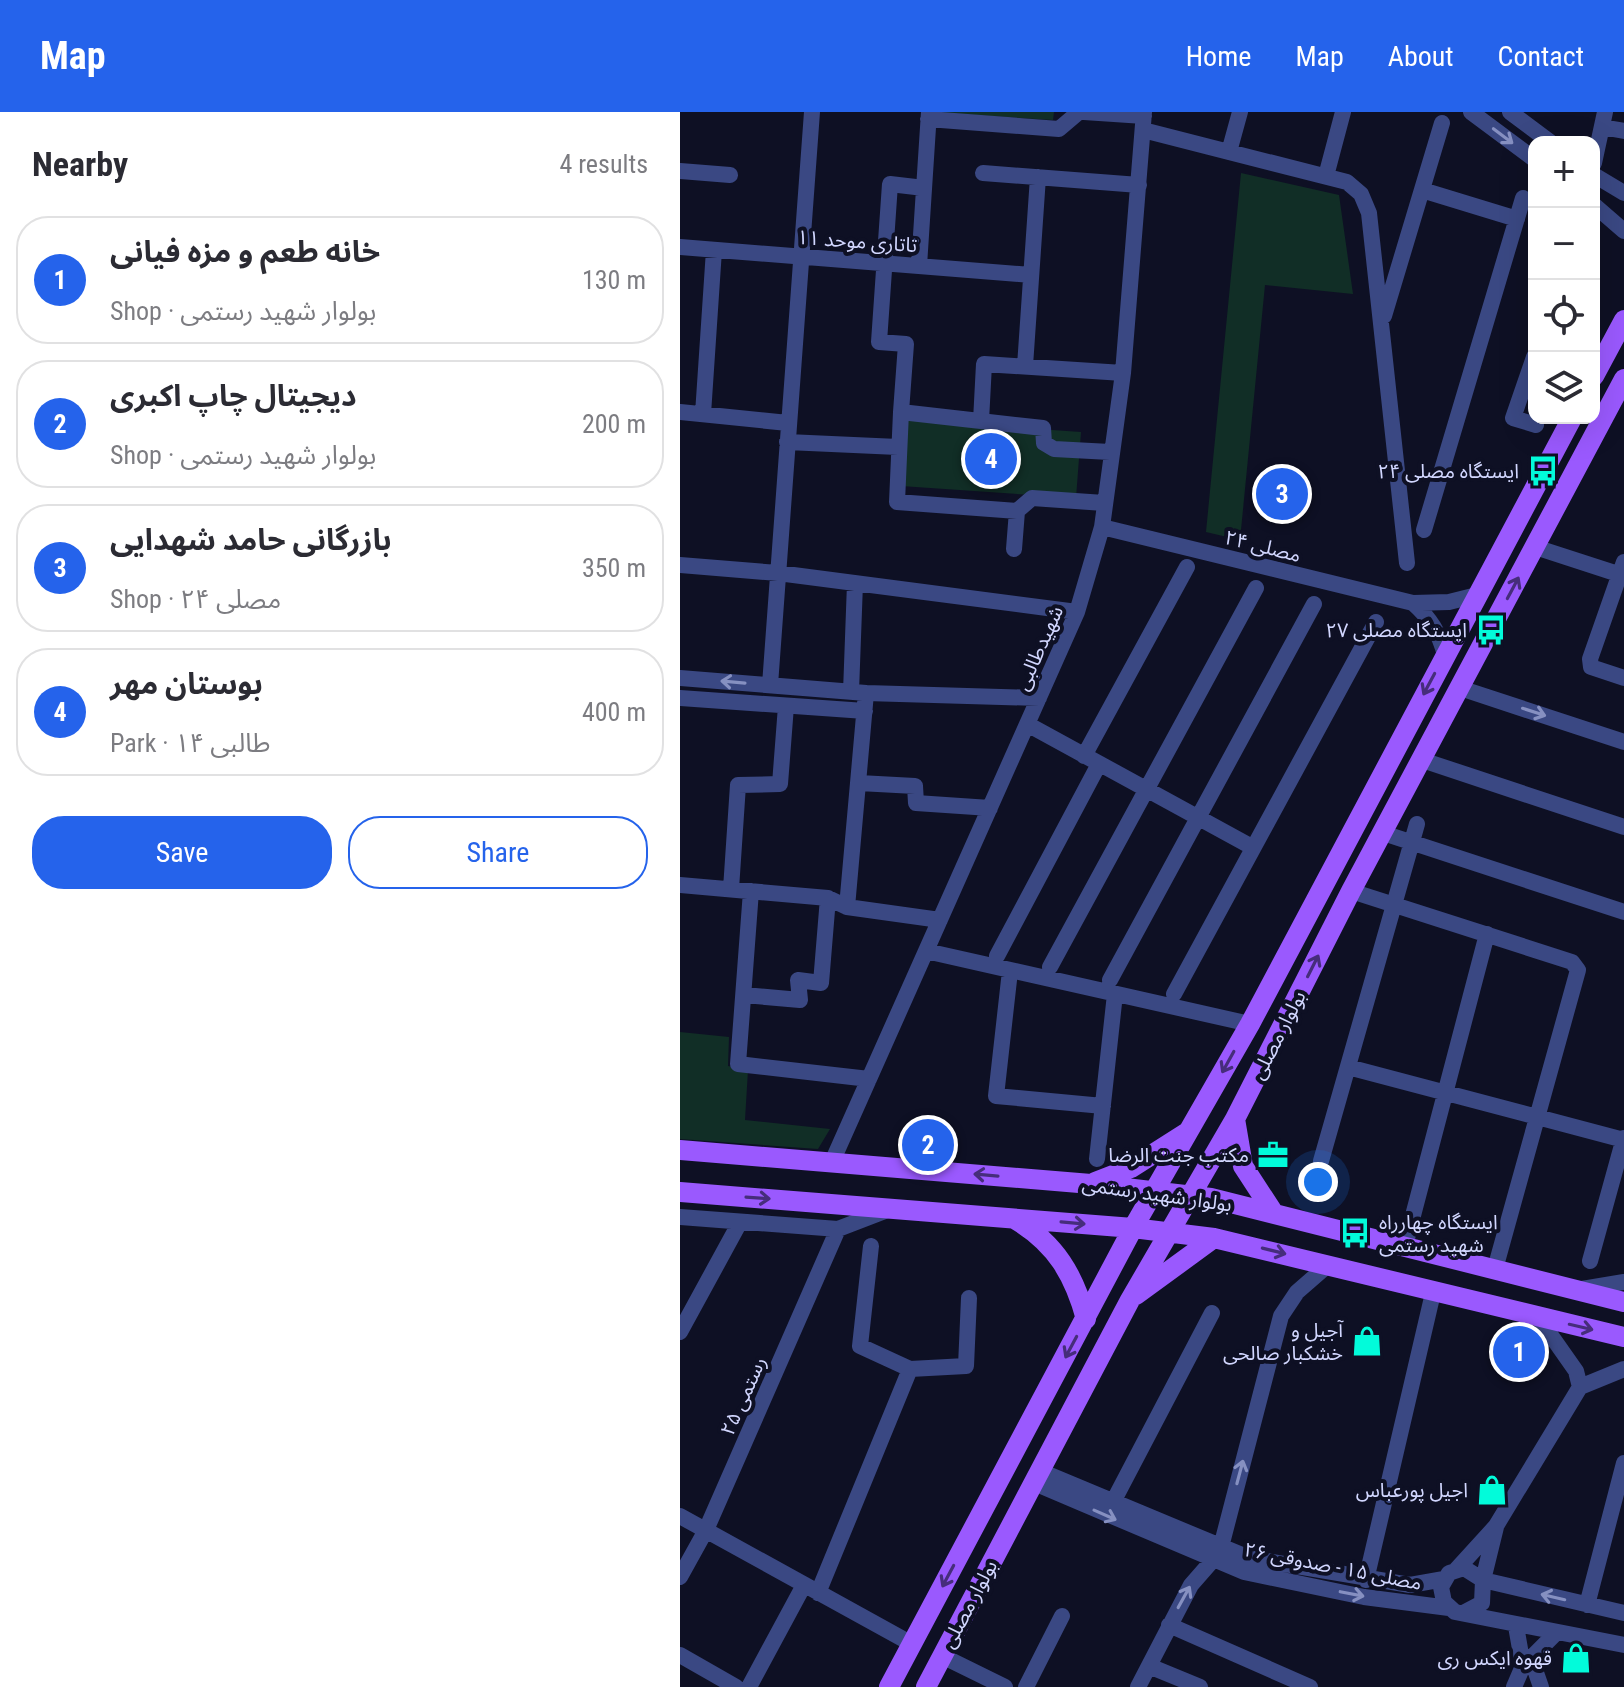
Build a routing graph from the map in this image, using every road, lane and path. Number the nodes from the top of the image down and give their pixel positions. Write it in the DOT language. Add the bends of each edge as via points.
graph roads {
  1 [pos="812,112"];
  2 [pos="1082,112"];
  3 [pos="1240,112"];
  4 [pos="1343,112"];
  5 [pos="1471,112"];
  6 [pos="1510,112"];
  7 [pos="928,115"];
  8 [pos="1144,119"];
  9 [pos="1603,119"];
  10 [pos="1442,123"];
  11 [pos="1624,131"];
  12 [pos="1542,136"];
  13 [pos="1229,152"];
  14 [pos="1528,155"];
  15 [pos="680,171"];
  16 [pos="983,173"];
  17 [pos="730,175"];
  18 [pos="1326,176"];
  19 [pos="1038,177"];
  20 [pos="1600,179"];
  21 [pos="1139,185"];
  22 [pos="924,188"];
  23 [pos="1422,190"];
  24 [pos="1624,193"];
  25 [pos="1523,198"];
  26 [pos="1597,208"];
  27 [pos="1517,219"];
  28 [pos="1624,231"];
  29 [pos="680,247"];
  30 [pos="714,250"];
  31 [pos="801,257"];
  32 [pos="885,263"];
  33 [pos="919,266"];
  34 [pos="1031,275"];
  35 [pos="1624,320"];
  36 [pos="1381,325"];
  37 [pos="1600,365"];
  38 [pos="1025,366"];
  39 [pos="1123,373"];
  40 [pos="1528,374"];
  41 [pos="1624,379"];
  42 [pos="680,412"];
  43 [pos="901,412"];
  44 [pos="703,414"];
  45 [pos="981,421"];
  46 [pos="788,423"];
  47 [pos="1528,423"];
  48 [pos="1533,424"];
  49 [pos="1569,424"];
  50 [pos="1536,425"];
  51 [pos="787,442"];
  52 [pos="898,447"];
  53 [pos="1110,452"];
  54 [pos="1104,503"];
  55 [pos="1017,511"];
  56 [pos="1102,527"];
  57 [pos="1424,530"];
  58 [pos="1535,547"];
  59 [pos="1014,549"];
  60 [pos="1407,563"];
  61 [pos="680,565"];
  62 [pos="1187,567"];
  63 [pos="1622,571"];
  64 [pos="778,573"];
  65 [pos="855,583"];
  66 [pos="1256,588"];
  67 [pos="1477,595"];
  68 [pos="1413,603"];
  69 [pos="1314,604"];
  70 [pos="1077,612"];
  71 [pos="1376,622"];
  72 [pos="1445,655"];
  73 [pos="680,678"];
  74 [pos="1624,678"];
  75 [pos="770,685"];
  76 [pos="1460,688"];
  77 [pos="859,692"];
  78 [pos="680,698"];
  79 [pos="1039,698"];
  80 [pos="786,706"];
  81 [pos="865,711"];
  82 [pos="1027,724"];
  83 [pos="1624,742"];
  84 [pos="1092,760"];
  85 [pos="1422,760"];
  86 [pos="859,783"];
  87 [pos="1145,789"];
  88 [pos="990,808"];
  89 [pos="1197,817"];
  90 [pos="1417,824"];
  91 [pos="1624,827"];
  92 [pos="1383,833"];
  93 [pos="1412,842"];
  94 [pos="1252,847"];
  95 [pos="680,885"];
  96 [pos="731,889"];
  97 [pos="751,891"];
  98 [pos="1351,891"];
  99 [pos="828,898"];
  100 [pos="1394,905"];
  101 [pos="847,907"];
  102 [pos="1624,912"];
  103 [pos="940,920"];
  104 [pos="1487,934"];
  105 [pos="926,951"];
  106 [pos="997,956"];
  107 [pos="1050,967"];
  108 [pos="1010,971"];
  109 [pos="1113,987"];
  110 [pos="1174,994"];
  111 [pos="744,995"];
  112 [pos="1250,1024"];
  113 [pos="1348,1067"];
  114 [pos="869,1079"];
  115 [pos="1447,1093"];
  116 [pos="1103,1106"];
  117 [pos="1536,1116"];
  118 [pos="1235,1119"];
  119 [pos="1191,1131"];
  120 [pos="1624,1139"];
  121 [pos="680,1150"];
  122 [pos="1097,1159"];
  123 [pos="1321,1161"];
  124 [pos="832,1162"];
  125 [pos="1091,1184"];
  126 [pos="1155,1190"];
  127 [pos="680,1192"];
  128 [pos="1189,1196"];
  129 [pos="1250,1207"];
  130 [pos="894,1208"];
  131 [pos="1273,1212"];
  132 [pos="680,1217"];
  133 [pos="1013,1218"];
  134 [pos="740,1222"];
  135 [pos="1133,1228"];
  136 [pos="838,1229"];
  137 [pos="1170,1232"];
  138 [pos="1214,1238"];
  139 [pos="1236,1242"];
  140 [pos="871,1246"];
  141 [pos="1405,1246"];
  142 [pos="1590,1261"];
  143 [pos="1328,1265"];
  144 [pos="1495,1269"];
  145 [pos="1624,1282"];
  146 [pos="1577,1290"];
  147 [pos="1433,1293"];
  148 [pos="969,1298"];
  149 [pos="1130,1300"];
  150 [pos="1624,1302"];
  151 [pos="1212,1313"];
  152 [pos="1538,1317"];
  153 [pos="1086,1319"];
  154 [pos="680,1332"];
  155 [pos="1624,1337"];
  156 [pos="910,1369"];
  157 [pos="1624,1369"];
  158 [pos="1580,1387"];
  159 [pos="1624,1463"];
  160 [pos="1004,1472"];
  161 [pos="1037,1477"];
  162 [pos="1113,1502"];
  163 [pos="680,1516"];
  164 [pos="1496,1526"];
  165 [pos="706,1530"];
  166 [pos="1216,1554"];
  167 [pos="1450,1574"];
  168 [pos="680,1577"];
  169 [pos="1366,1580"];
  170 [pos="1483,1580"];
  171 [pos="811,1589"];
  172 [pos="1587,1605"];
  173 [pos="1456,1610"];
  174 [pos="1616,1611"];
  175 [pos="1062,1616"];
  176 [pos="1169,1625"];
  177 [pos="1516,1626"];
  178 [pos="1555,1634"];
  179 [pos="1602,1640"];
  180 [pos="912,1644"];
  181 [pos="1624,1645"];
  182 [pos="680,1655"];
  183 [pos="942,1656"];
  184 [pos="1527,1662"];
  185 [pos="1149,1666"];
  186 [pos="736,1687"];
  187 [pos="749,1687"];
  188 [pos="889,1687"];
  189 [pos="926,1687"];
  190 [pos="1005,1687"];
  191 [pos="1026,1687"];
  192 [pos="1138,1687"];
  193 [pos="1200,1687"];
  194 [pos="1310,1687"];
  195 [pos="1514,1687"];
  196 [pos="1541,1687"];
  1 -- 31 [label="street"];
  2 -- 7 [label="street" via="1059,129"];
  2 -- 8 [label="street"];
  3 -- 13 [label="street"];
  4 -- 18 [label="street"];
  5 -- 14 [label="street, one-way"];
  6 -- 12 [label="street"];
  7 -- 22 [label="street"];
  8 -- 13 [label="street"];
  8 -- 21 [label="street, شهیدطالبی"];
  9 -- 11 [label="street"];
  10 -- 23 [label="street"];
  13 -- 18 [label="street"];
  15 -- 17 [label="street"];
  16 -- 19 [label="street"];
  18 -- 36 [label="street" via="1347,182 1361,194 1369,213"];
  19 -- 21 [label="street"];
  19 -- 34 [label="street"];
  20 -- 24 [label="street"];
  21 -- 39 [label="street, شهیدطالبی"];
  22 -- 32 [label="street" via="890,184"];
  22 -- 33 [label="street"];
  23 -- 27 [label="street"];
  23 -- 36 [label="street"];
  25 -- 27 [label="street"];
  26 -- 28 [label="street"];
  27 -- 57 [label="street"];
  29 -- 30 [label="street, تاتاری موحد ۱۱"];
  30 -- 31 [label="street, تاتاری موحد ۱۱"];
  30 -- 44 [label="street"];
  31 -- 32 [label="street, تاتاری موحد ۱۱"];
  31 -- 46 [label="street"];
  32 -- 33 [label="street, تاتاری موحد ۱۱"];
  32 -- 43 [label="street" via="879,342 906,344"];
  33 -- 34 [label="street, تاتاری موحد ۱۱"];
  34 -- 38 [label="street"];
  35 -- 37 [label="main road"];
  36 -- 60 [label="street"];
  38 -- 39 [label="street"];
  38 -- 45 [label="street" via="984,364"];
  39 -- 53 [label="street, شهیدطالبی"];
  40 -- 47 [label="street" via="1513,418"];
  41 -- 58 [label="main road, بولوار مصلی"];
  42 -- 44 [label="street"];
  43 -- 45 [label="street"];
  43 -- 52 [label="street"];
  44 -- 46 [label="street"];
  45 -- 53 [label="street" via="1043,428 1044,443 1054,449"];
  46 -- 51 [label="street"];
  48 -- 50 [label="street"];
  49 -- 67 [label="main road, بولوار مصلی"];
  51 -- 52 [label="street"];
  51 -- 64 [label="street"];
  52 -- 55 [label="street" via="897,502"];
  53 -- 54 [label="street, شهیدطالبی"];
  54 -- 55 [label="street" via="1032,498"];
  54 -- 56 [label="street, شهیدطالبی"];
  55 -- 59 [label="street"];
  56 -- 68 [label="street, مصلی ۲۴"];
  56 -- 70 [label="street, شهیدطالبی"];
  58 -- 63 [label="street"];
  76 -- 58 [label="main road, بولوار مصلی, one-way"];
  61 -- 64 [label="street"];
  62 -- 84 [label="street"];
  63 -- 74 [label="street" via="1590,659 1591,667"];
  64 -- 65 [label="street"];
  64 -- 75 [label="street"];
  65 -- 70 [label="street"];
  65 -- 77 [label="street"];
  66 -- 87 [label="street"];
  67 -- 68 [label="street, مصلی ۲۴"];
  67 -- 72 [label="main road, بولوار مصلی"];
  68 -- 72 [label="street" via="1429,618"];
  69 -- 89 [label="street"];
  70 -- 79 [label="street, شهیدطالبی"];
  71 -- 94 [label="street"];
  72 -- 112 [label="main road, بولوار مصلی, one-way"];
  75 -- 73 [label="street, one-way"];
  75 -- 77 [label="street"];
  76 -- 83 [label="street, one-way"];
  76 -- 85 [label="main road, بولوار مصلی"];
  77 -- 79 [label="street"];
  77 -- 81 [label="street"];
  78 -- 80 [label="street"];
  79 -- 82 [label="street, شهیدطالبی"];
  80 -- 81 [label="street"];
  80 -- 96 [label="street" via="780,784 738,785"];
  81 -- 86 [label="street"];
  82 -- 84 [label="street"];
  82 -- 88 [label="street, شهیدطالبی"];
  84 -- 87 [label="street"];
  84 -- 106 [label="street"];
  85 -- 91 [label="street"];
  85 -- 92 [label="main road, بولوار مصلی"];
  86 -- 88 [label="street" via="915,786 916,803"];
  86 -- 101 [label="street"];
  87 -- 89 [label="street"];
  87 -- 107 [label="street"];
  88 -- 103 [label="street, شهیدطالبی"];
  89 -- 94 [label="street"];
  89 -- 109 [label="street"];
  90 -- 93 [label="street"];
  92 -- 93 [label="street"];
  92 -- 98 [label="main road, بولوار مصلی"];
  93 -- 100 [label="street"];
  93 -- 102 [label="street"];
  94 -- 110 [label="street"];
  95 -- 96 [label="street"];
  96 -- 97 [label="street"];
  97 -- 99 [label="street"];
  97 -- 111 [label="street"];
  98 -- 100 [label="street"];
  118 -- 98 [label="main road, بولوار مصلی, one-way"];
  99 -- 101 [label="street"];
  99 -- 111 [label="street" via="821,983 798,980 800,1000"];
  100 -- 104 [label="street"];
  100 -- 113 [label="street"];
  101 -- 103 [label="street"];
  103 -- 105 [label="street, شهیدطالبی"];
  104 -- 115 [label="street"];
  104 -- 117 [label="street" via="1578,970"];
  105 -- 108 [label="street"];
  105 -- 114 [label="street, شهیدطالبی"];
  108 -- 109 [label="street"];
  108 -- 116 [label="street" via="996,1096"];
  109 -- 112 [label="street"];
  109 -- 116 [label="street"];
  111 -- 114 [label="street" via="738,1064"];
  112 -- 119 [label="main road, بولوار مصلی, one-way"];
  113 -- 115 [label="street"];
  113 -- 123 [label="street"];
  114 -- 124 [label="street, شهیدطالبی"];
  115 -- 117 [label="street"];
  115 -- 141 [label="street"];
  116 -- 122 [label="street"];
  117 -- 120 [label="street"];
  117 -- 144 [label="street"];
  118 -- 128 [label="main road, بولوار مصلی"];
  118 -- 131 [label="main road" via="1243,1166"];
  119 -- 125 [label="main road" via="1131,1168"];
  119 -- 126 [label="main road, بولوار مصلی"];
  120 -- 142 [label="street"];
  121 -- 124 [label="main road, بولوار شهید رستمی"];
  125 -- 124 [label="main road, بولوار شهید رستمی, one-way"];
  125 -- 126 [label="main road, بولوار شهید رستمی"];
  126 -- 128 [label="main road, بولوار شهید رستمی"];
  126 -- 135 [label="main road, بولوار مصلی"];
  127 -- 130 [label="main road, بولوار شهید رستمی, one-way"];
  128 -- 129 [label="main road, بولوار شهید رستمی"];
  128 -- 137 [label="main road, بولوار مصلی"];
  129 -- 131 [label="main road, بولوار شهید رستمی"];
  129 -- 139 [label="main road" via="1235,1226"];
  130 -- 133 [label="main road, بولوار شهید رستمی"];
  130 -- 136 [label="street"];
  131 -- 141 [label="main road, بولوار شهید رستمی"];
  132 -- 134 [label="street"];
  133 -- 135 [label="main road, بولوار شهید رستمی, one-way"];
  133 -- 153 [label="main road" via="1038,1233 1068,1268"];
  134 -- 136 [label="street"];
  134 -- 154 [label="street"];
  135 -- 137 [label="main road, بولوار شهید رستمی"];
  135 -- 153 [label="main road, بولوار مصلی"];
  136 -- 165 [label="street, رستمی ۲۵"];
  137 -- 138 [label="main road, بولوار شهید رستمی"];
  137 -- 149 [label="main road, بولوار مصلی"];
  138 -- 139 [label="main road, بولوار شهید رستمی"];
  138 -- 149 [label="main road"];
  139 -- 143 [label="main road, بولوار شهید رستمی, one-way"];
  140 -- 156 [label="street" via="860,1346"];
  141 -- 144 [label="main road, بولوار شهید رستمی"];
  143 -- 147 [label="main road, بولوار شهید رستمی"];
  166 -- 143 [label="street, one-way" via="1281,1316 1297,1292"];
  144 -- 146 [label="main road, بولوار شهید رستمی"];
  145 -- 146 [label="street"];
  146 -- 150 [label="main road, بولوار شهید رستمی"];
  147 -- 152 [label="main road, بولوار شهید رستمی"];
  147 -- 169 [label="street"];
  148 -- 156 [label="street" via="966,1366"];
  149 -- 161 [label="main road, بولوار مصلی"];
  151 -- 162 [label="street"];
  152 -- 155 [label="main road, بولوار شهید رستمی, one-way"];
  152 -- 158 [label="street" via="1576,1371"];
  153 -- 160 [label="main road, بولوار مصلی, one-way"];
  156 -- 171 [label="street"];
  157 -- 158 [label="street"];
  158 -- 164 [label="street"];
  159 -- 172 [label="street"];
  160 -- 161 [label="main road"];
  160 -- 180 [label="main road, بولوار مصلی, one-way"];
  161 -- 162 [label="street, مصلی ۱۵ - صدوقی ۲۶"];
  161 -- 166 [label="street, مصلی ۱۵ - صدوقی ۲۶, one-way"];
  161 -- 183 [label="main road, بولوار مصلی"];
  162 -- 166 [label="street, مصلی ۱۵ - صدوقی ۲۶"];
  163 -- 165 [label="street"];
  164 -- 167 [label="street"];
  164 -- 170 [label="street"];
  165 -- 168 [label="street, رستمی ۲۵"];
  165 -- 171 [label="street"];
  166 -- 169 [label="street, مصلی ۱۵ - صدوقی ۲۶"];
  166 -- 173 [label="street, مصلی ۱۵ - صدوقی ۲۶, one-way" via="1244,1572"];
  176 -- 166 [label="street, one-way"];
  167 -- 169 [label="street, مصلی ۱۵ - صدوقی ۲۶" via="1410,1585"];
  167 -- 170 [label="street" via="1471,1570"];
  167 -- 173 [label="street" via="1441,1594"];
  172 -- 170 [label="street, one-way"];
  170 -- 173 [label="street" via="1482,1603"];
  171 -- 180 [label="street"];
  171 -- 187 [label="street"];
  172 -- 174 [label="street"];
  173 -- 177 [label="street, مصلی ۱۵ - صدوقی ۲۶"];
  174 -- 179 [label="street"];
  175 -- 191 [label="street"];
  176 -- 185 [label="street"];
  176 -- 194 [label="street"];
  177 -- 178 [label="street, مصلی ۱۵ - صدوقی ۲۶"];
  177 -- 184 [label="street"];
  178 -- 179 [label="street, مصلی ۱۵ - صدوقی ۲۶"];
  178 -- 184 [label="street"];
  179 -- 181 [label="street, مصلی ۱۵ - صدوقی ۲۶"];
  180 -- 188 [label="main road, بولوار مصلی"];
  182 -- 186 [label="street"];
  183 -- 189 [label="main road, بولوار مصلی"];
  183 -- 190 [label="street"];
  184 -- 195 [label="street"];
  184 -- 196 [label="street"];
  185 -- 192 [label="street"];
  185 -- 193 [label="street"];
}
